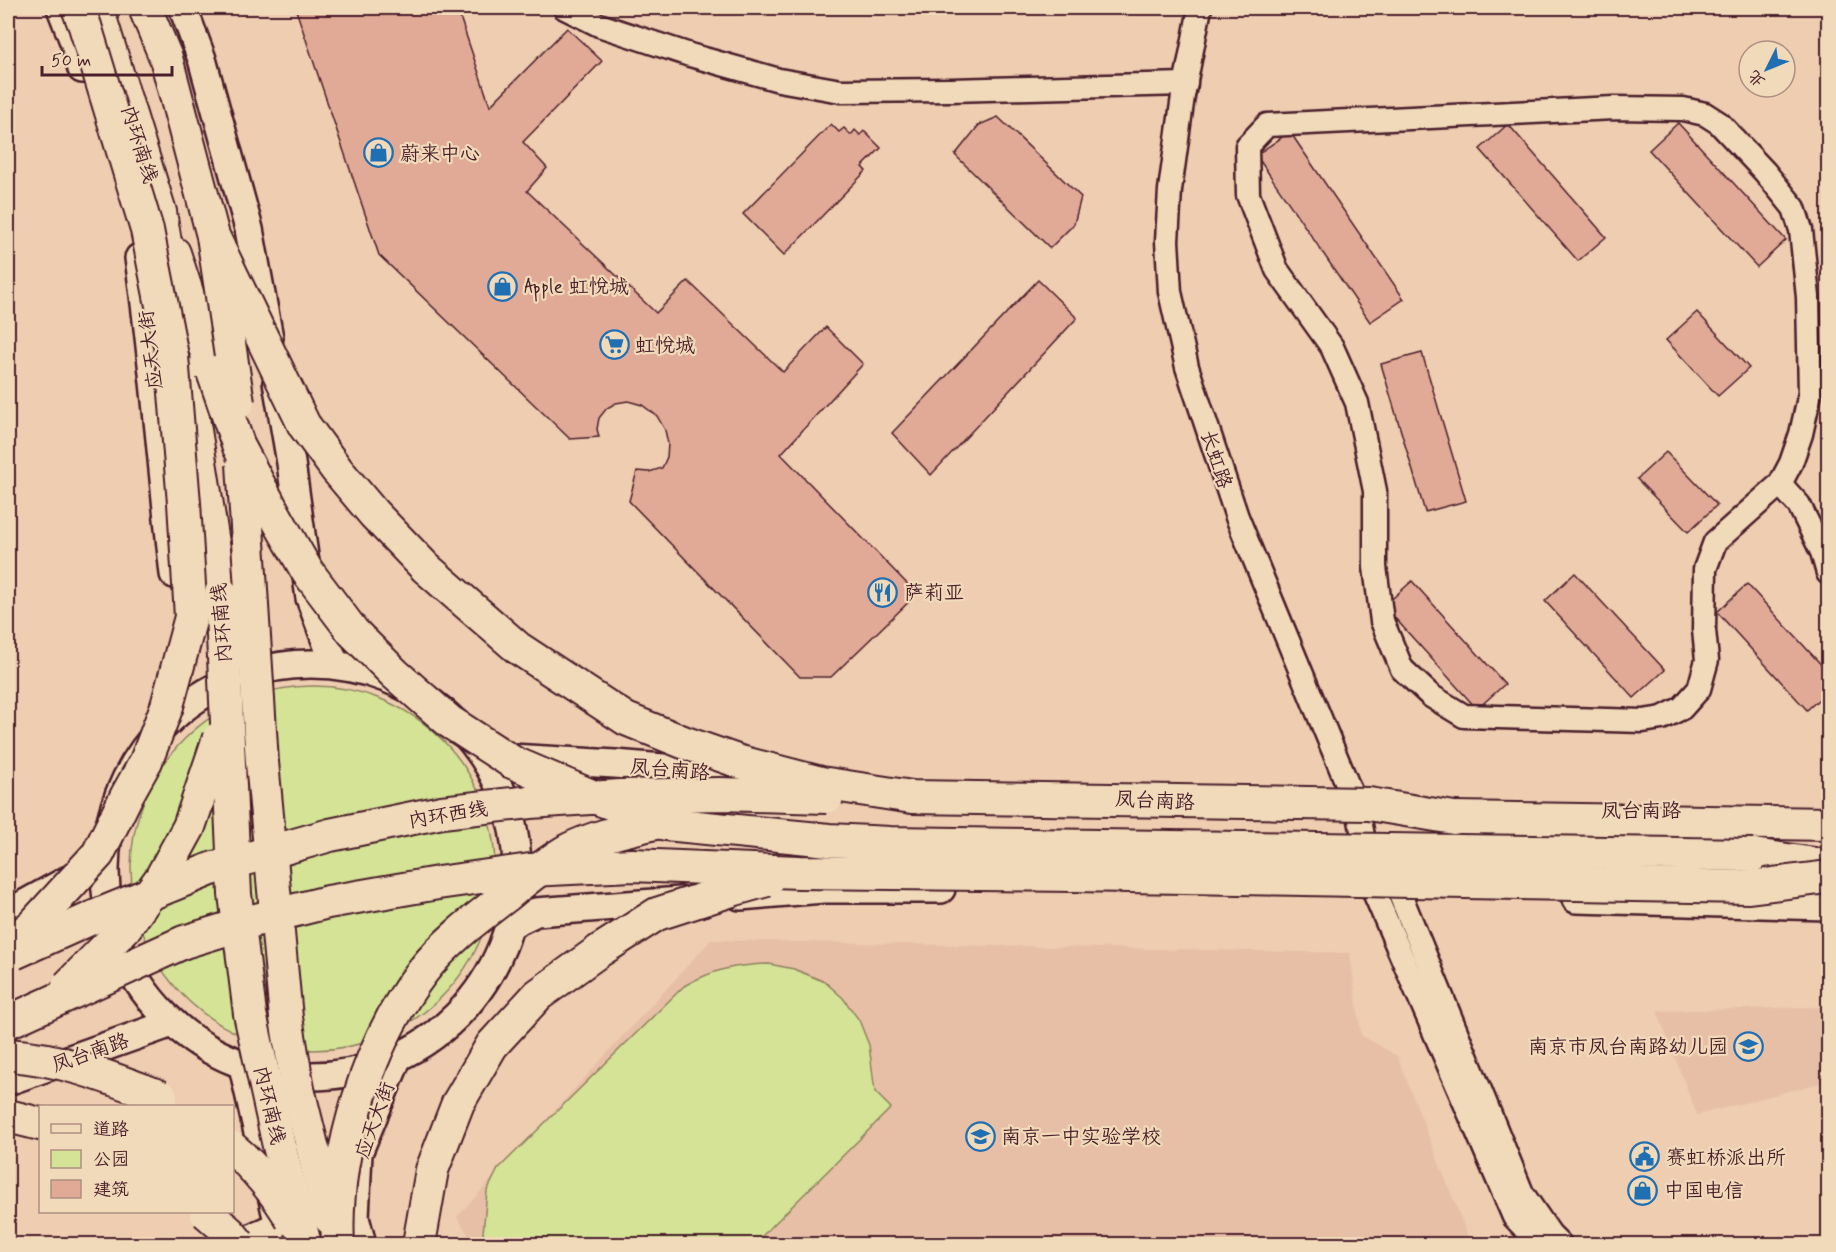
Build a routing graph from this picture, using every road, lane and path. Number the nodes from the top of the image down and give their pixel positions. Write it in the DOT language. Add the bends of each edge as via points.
graph roads {
  1 [pos="61,8"];
  2 [pos="78,8"];
  3 [pos="97,8"];
  4 [pos="146,8"];
  5 [pos="183,8"];
  6 [pos="565,8"];
  7 [pos="1200,8"];
  8 [pos="1186,84"];
  9 [pos="160,212"];
  10 [pos="213,236"];
  11 [pos="1780,484"];
  12 [pos="1828,573"];
  13 [pos="250,579"];
  14 [pos="335,665"];
  15 [pos="187,703"];
  16 [pos="483,756"];
  17 [pos="912,797"];
  18 [pos="1358,810"];
  19 [pos="1828,812"];
  20 [pos="1454,818"];
  21 [pos="1828,824"];
  22 [pos="104,861"];
  23 [pos="1828,866"];
  24 [pos="799,872"];
  25 [pos="1828,877"];
  26 [pos="1387,893"];
  27 [pos="1828,906"];
  28 [pos="8,913"];
  29 [pos="511,924"];
  30 [pos="8,945"];
  31 [pos="8,956"];
  32 [pos="8,1022"];
  33 [pos="172,1023"];
  34 [pos="8,1037"];
  35 [pos="8,1055"];
  36 [pos="397,1059"];
  37 [pos="243,1066"];
  38 [pos="8,1081"];
  39 [pos="173,1105"];
  40 [pos="8,1116"];
  41 [pos="39,1124"];
  42 [pos="234,1150"];
  43 [pos="207,1213"];
  44 [pos="355,1218"];
  45 [pos="281,1235"];
  46 [pos="238,1245"];
  47 [pos="305,1245"];
  48 [pos="338,1245"];
  49 [pos="362,1245"];
  50 [pos="369,1245"];
  51 [pos="419,1245"];
  52 [pos="1540,1245"];
  53 [pos="1560,1245"];
  1 -- 15 [label="main road, 应天大街" via="139,258"];
  2 -- 30 [label="highway, bridge" via="147,230 172,356 191,617 167,706 146,761 98,854 33,925"];
  3 -- 9 [label="highway, 内环南线"];
  4 -- 10 [label="highway, 内环南线, bridge" via="166,58"];
  5 -- 14 [label="main road" via="202,59 249,229 291,463 310,598"];
  6 -- 8 [label="street" via="599,25 690,55 779,80 841,91"];
  7 -- 8 [label="street, 长虹路"];
  8 -- 18 [label="street, 长虹路" via="1170,190 1167,241 1170,292 1187,367 1237,517"];
  9 -- 23 [label="highway, bridge" via="239,447 307,571 353,632 450,722 512,762 594,797 666,824 829,840 1753,855"];
  9 -- 47 [label="highway, 内环南线, bridge" via="221,593 235,894 250,1014"];
  10 -- 13 [label="highway, 内环南线, bridge" via="238,402"];
  10 -- 17 [label="highway, bridge" via="304,425 337,470 426,568 518,648 626,719 683,742 740,762 822,783"];
  11 -- 11 [label="street" via="1801,435 1810,393 1808,297 1801,230 1794,208 1766,172 1712,118 1683,109 1614,108 1267,125 1247,146 1248,195 1277,270 1332,347 1357,403 1375,490 1375,567 1382,621 1402,669 1431,696 1464,716 1642,721 1662,718 1682,708 1699,689 1707,660 1705,578 1715,543"];
  11 -- 12 [label="street" via="1799,505"];
  13 -- 34 [label="highway, bridge" via="242,663 189,827 125,928 53,1000"];
  13 -- 48 [label="highway, 内环南线, bridge" via="286,1018 298,1089"];
  14 -- 15 [label="main road" via="283,664 233,678"];
  14 -- 16 [label="main road" via="393,680 444,712"];
  15 -- 22 [label="main road" via="144,746 115,800"];
  16 -- 18 [label="main road, 凤台南路" via="804,780"];
  16 -- 29 [label="main road" via="508,809 518,867"];
  17 -- 20 [label="highway, bridge" via="1369,804"];
  17 -- 31 [label="highway, 内环西线, bridge" via="620,796 442,812 330,835 211,869"];
  18 -- 19 [label="main road, 凤台南路"];
  18 -- 26 [label="street, 长虹路"];
  20 -- 21 [label="highway, 凤台南路"];
  20 -- 48 [label="highway, bridge" via="1377,829 834,826 690,815 605,836 568,850 456,936 423,971 400,1004 375,1052 349,1139 339,1193"];
  22 -- 28 [label="main road"];
  22 -- 33 [label="main road" via="110,921 125,958 133,976"];
  24 -- 25 [label="highway, bridge" via="1749,887"];
  24 -- 32 [label="highway, bridge" via="632,865 530,870 328,902 184,942"];
  24 -- 51 [label="highway, bridge" via="657,914 538,995 492,1046 458,1103 432,1170"];
  26 -- 27 [label="main road"];
  26 -- 29 [label="main road" via="823,889 536,912"];
  26 -- 52 [label="street" via="1515,1217"];
  26 -- 53 [label="street" via="1522,1194"];
  29 -- 36 [label="main road" via="494,967 469,1004 436,1035"];
  33 -- 37 [label="main road" via="205,1048"];
  33 -- 38 [label="main road, 凤台南路"];
  35 -- 39 [label="highway, bridge" via="31,1056 101,1073"];
  36 -- 37 [label="main road" via="360,1072 321,1077 281,1075"];
  36 -- 44 [label="main road, 应天大街" via="358,1153"];
  37 -- 45 [label="main road"];
  40 -- 41 [label="highway"];
  42 -- 47 [label="highway, bridge" via="287,1210"];
  43 -- 46 [label="highway, bridge"];
  44 -- 45 [label="main road"];
  44 -- 49 [label="main road, 应天大街"];
  44 -- 50 [label="street"];
  45 -- 46 [label="main road"];
}
